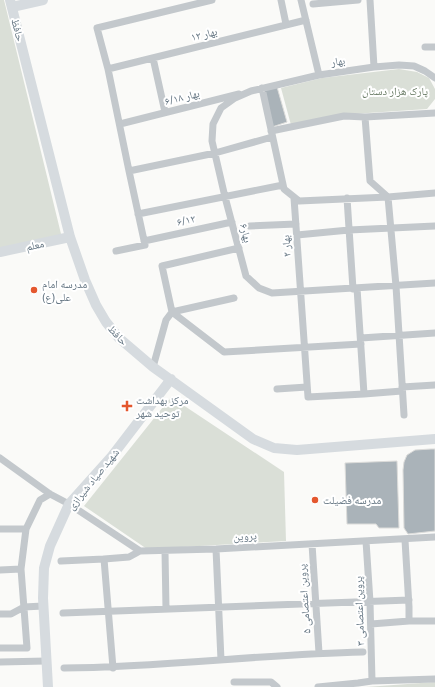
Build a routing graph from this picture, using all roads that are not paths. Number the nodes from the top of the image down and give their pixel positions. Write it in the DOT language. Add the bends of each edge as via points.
graph roads {
  1 [pos="43,0"];
  2 [pos="212,0"];
  3 [pos="281,0"];
  4 [pos="301,0"];
  5 [pos="358,0"];
  6 [pos="370,0"];
  7 [pos="11,4"];
  8 [pos="312,4"];
  9 [pos="306,20"];
  10 [pos="286,24"];
  11 [pos="435,46"];
  12 [pos="425,47"];
  13 [pos="153,58"];
  14 [pos="374,67"];
  15 [pos="108,70"];
  16 [pos="319,75"];
  17 [pos="435,78"];
  18 [pos="262,88"];
  19 [pos="251,91"];
  20 [pos="165,112"];
  21 [pos="435,114"];
  22 [pos="365,117"];
  23 [pos="120,124"];
  24 [pos="272,134"];
  25 [pos="215,153"];
  26 [pos="129,171"];
  27 [pos="283,185"];
  28 [pos="435,193"];
  29 [pos="388,197"];
  30 [pos="225,198"];
  31 [pos="294,198"];
  32 [pos="347,198"];
  33 [pos="138,214"];
  34 [pos="232,222"];
  35 [pos="296,224"];
  36 [pos="250,226"];
  37 [pos="435,226"];
  38 [pos="391,228"];
  39 [pos="349,230"];
  40 [pos="297,235"];
  41 [pos="70,237"];
  42 [pos="144,241"];
  43 [pos="239,248"];
  44 [pos="116,251"];
  45 [pos="0,252"];
  46 [pos="435,283"];
  47 [pos="396,286"];
  48 [pos="355,288"];
  49 [pos="300,292"];
  50 [pos="234,298"];
  51 [pos="172,312"];
  52 [pos="435,333"];
  53 [pos="399,336"];
  54 [pos="361,341"];
  55 [pos="304,347"];
  56 [pos="153,367"];
  57 [pos="171,380"];
  58 [pos="435,385"];
  59 [pos="307,387"];
  60 [pos="277,389"];
  61 [pos="402,389"];
  62 [pos="364,394"];
  63 [pos="404,415"];
  64 [pos="435,439"];
  65 [pos="1,459"];
  66 [pos="50,494"];
  67 [pos="70,504"];
  68 [pos="0,529"];
  69 [pos="26,529"];
  70 [pos="435,537"];
  71 [pos="405,540"];
  72 [pos="366,541"];
  73 [pos="312,544"];
  74 [pos="216,549"];
  75 [pos="140,551"];
  76 [pos="164,551"];
  77 [pos="104,559"];
  78 [pos="61,561"];
  79 [pos="21,569"];
  80 [pos="0,570"];
  81 [pos="409,600"];
  82 [pos="370,602"];
  83 [pos="316,604"];
  84 [pos="43,606"];
  85 [pos="24,607"];
  86 [pos="218,608"];
  87 [pos="166,609"];
  88 [pos="108,612"];
  89 [pos="62,613"];
  90 [pos="0,614"];
  91 [pos="409,621"];
  92 [pos="435,621"];
  93 [pos="371,624"];
  94 [pos="0,648"];
  95 [pos="363,652"];
  96 [pos="319,653"];
  97 [pos="221,660"];
  98 [pos="46,661"];
  99 [pos="0,662"];
  100 [pos="64,668"];
  101 [pos="113,668"];
  102 [pos="435,679"];
  103 [pos="372,681"];
  104 [pos="234,682"];
  105 [pos="358,685"];
  106 [pos="48,687"];
  107 [pos="277,687"];
  108 [pos="318,687"];
  1 -- 7 [label="main road"];
  2 -- 15 [label="street" via="97,28"];
  3 -- 10 [label="street"];
  4 -- 9 [label="street, بهار"];
  5 -- 8 [label="street"];
  6 -- 14 [label="street"];
  7 -- 41 [label="main road, حافظ"];
  9 -- 10 [label="street, بهار ۱۲"];
  9 -- 16 [label="street, بهار"];
  10 -- 13 [label="street, بهار ۱۲"];
  11 -- 12 [label="street"];
  13 -- 15 [label="street, بهار ۱۲"];
  13 -- 20 [label="street"];
  14 -- 16 [label="street, بهار"];
  14 -- 17 [label="street, بهار" via="414,66"];
  15 -- 23 [label="street"];
  16 -- 18 [label="street, بهار۶"];
  18 -- 19 [label="street, بهار۶"];
  18 -- 24 [label="street"];
  19 -- 20 [label="street, بهار ۶/۱۸"];
  19 -- 25 [label="street, بهار۶" via="221,108 213,124 212,140"];
  20 -- 23 [label="street, بهار ۶/۱۸"];
  21 -- 22 [label="street"];
  22 -- 24 [label="street" via="344,116"];
  22 -- 29 [label="street" via="370,181"];
  23 -- 26 [label="street"];
  24 -- 25 [label="street"];
  24 -- 27 [label="street"];
  25 -- 26 [label="street"];
  25 -- 30 [label="street, بهار۶"];
  26 -- 33 [label="street"];
  27 -- 30 [label="street"];
  27 -- 31 [label="street" via="284,190"];
  28 -- 29 [label="street"];
  29 -- 32 [label="street"];
  29 -- 38 [label="street"];
  30 -- 33 [label="street"];
  30 -- 34 [label="street, بهار۶"];
  31 -- 32 [label="street" via="299,201"];
  31 -- 35 [label="street, بهار ۲"];
  32 -- 39 [label="street"];
  33 -- 42 [label="street"];
  34 -- 42 [label="street, ۶/۱۲"];
  34 -- 43 [label="street, بهار۶"];
  35 -- 36 [label="street"];
  35 -- 40 [label="street, بهار ۲"];
  37 -- 38 [label="street"];
  38 -- 39 [label="street"];
  38 -- 47 [label="street"];
  39 -- 40 [label="street"];
  39 -- 48 [label="street"];
  40 -- 49 [label="street, بهار ۲"];
  41 -- 45 [label="main road, معلم"];
  41 -- 56 [label="main road, حافظ" via="96,306 106,322 119,338"];
  42 -- 44 [label="street, ۶/۱۲" via="145,245"];
  43 -- 49 [label="street, بهار۶" via="246,276 260,288 272,293"];
  43 -- 51 [label="street" via="162,266"];
  46 -- 47 [label="street, بهار۶"];
  47 -- 48 [label="street, بهار۶"];
  47 -- 53 [label="street"];
  48 -- 49 [label="street, بهار۶"];
  48 -- 54 [label="street"];
  49 -- 55 [label="street, بهار ۲"];
  50 -- 51 [label="street"];
  51 -- 55 [label="street" via="224,352"];
  51 -- 56 [label="street" via="166,320"];
  52 -- 53 [label="street"];
  53 -- 54 [label="street"];
  53 -- 61 [label="street"];
  54 -- 55 [label="street"];
  54 -- 62 [label="street"];
  55 -- 59 [label="street, بهار ۲"];
  56 -- 57 [label="main road, حافظ"];
  57 -- 64 [label="main road, حافظ" via="253,439 274,448 297,450"];
  57 -- 67 [label="main road, شهید صیاد شیرازی" via="112,456"];
  58 -- 61 [label="street"];
  59 -- 60 [label="street"];
  59 -- 62 [label="street" via="308,397"];
  61 -- 62 [label="street"];
  61 -- 63 [label="street"];
  65 -- 66 [label="street"];
  66 -- 67 [label="street"];
  66 -- 69 [label="street" via="40,500"];
  67 -- 75 [label="street"];
  67 -- 84 [label="main road, شهید صیاد شیرازی" via="50,546 44,568"];
  68 -- 69 [label="street"];
  69 -- 79 [label="street"];
  70 -- 71 [label="street, پروین"];
  71 -- 72 [label="street, پروین"];
  71 -- 81 [label="street"];
  72 -- 73 [label="street, پروین"];
  72 -- 82 [label="street, پروین اعتصامی ۳"];
  73 -- 74 [label="street, پروین"];
  73 -- 83 [label="street, پروین اعتصامی ۵"];
  74 -- 76 [label="street, پروین"];
  74 -- 86 [label="street"];
  75 -- 76 [label="street, پروین"];
  75 -- 77 [label="street" via="129,557"];
  76 -- 87 [label="street"];
  77 -- 78 [label="street"];
  77 -- 88 [label="street"];
  79 -- 80 [label="street"];
  79 -- 85 [label="street"];
  81 -- 82 [label="street"];
  81 -- 91 [label="street"];
  82 -- 83 [label="street"];
  82 -- 93 [label="street, پروین اعتصامی ۳"];
  83 -- 86 [label="street"];
  83 -- 96 [label="street, پروین اعتصامی ۵"];
  84 -- 85 [label="street"];
  84 -- 98 [label="main road, شهید صیاد شیرازی"];
  85 -- 90 [label="street" via="10,614"];
  85 -- 94 [label="street" via="27,648"];
  86 -- 87 [label="street"];
  86 -- 97 [label="street"];
  87 -- 88 [label="street"];
  88 -- 89 [label="street"];
  88 -- 101 [label="street"];
  91 -- 92 [label="street"];
  91 -- 93 [label="street"];
  93 -- 103 [label="street, پروین اعتصامی ۳"];
  95 -- 96 [label="street"];
  96 -- 97 [label="street"];
  97 -- 101 [label="street"];
  98 -- 99 [label="street"];
  98 -- 106 [label="main road, شهید صیاد شیرازی"];
  100 -- 101 [label="street"];
  102 -- 103 [label="street"];
  103 -- 105 [label="street"];
  104 -- 107 [label="street" via="271,682"];
  105 -- 108 [label="street"];
}
